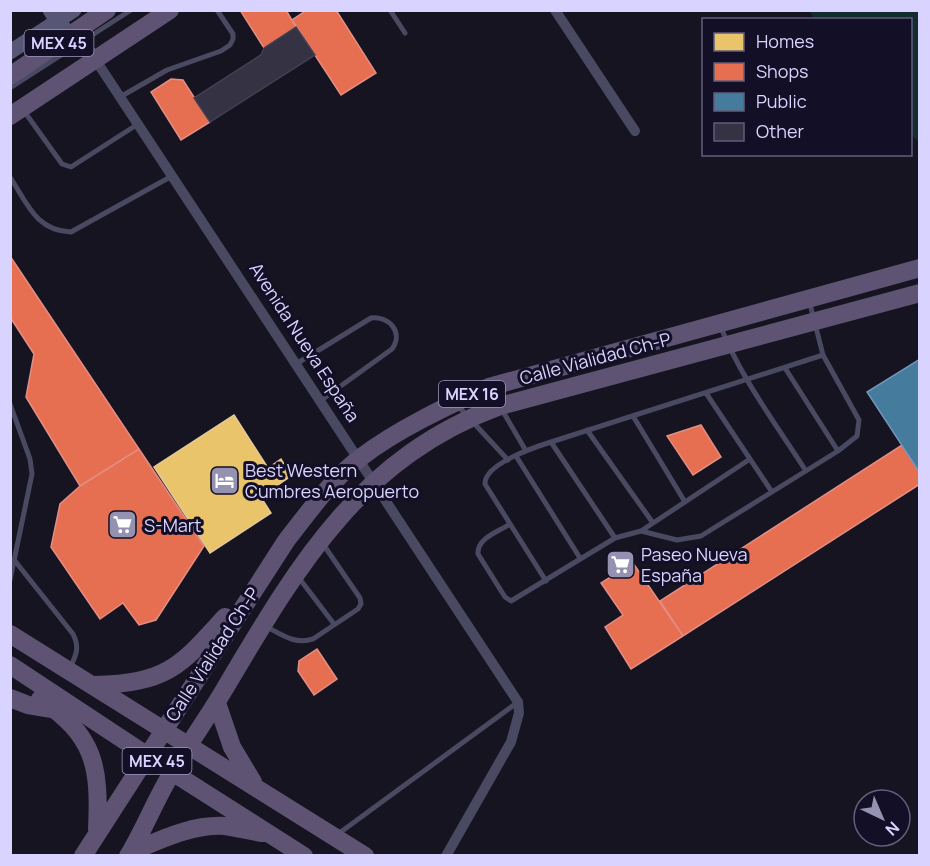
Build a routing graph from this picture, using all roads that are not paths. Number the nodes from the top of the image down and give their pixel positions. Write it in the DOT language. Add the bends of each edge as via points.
graph roads {
  1 [pos="74,10"];
  2 [pos="107,10"];
  3 [pos="131,10"];
  4 [pos="170,10"];
  5 [pos="218,10"];
  6 [pos="390,10"];
  7 [pos="555,10"];
  8 [pos="54,16"];
  9 [pos="405,33"];
  10 [pos="80,44"];
  11 [pos="10,52"];
  12 [pos="95,59"];
  13 [pos="10,76"];
  14 [pos="10,88"];
  15 [pos="120,97"];
  16 [pos="16,112"];
  17 [pos="138,124"];
  18 [pos="635,131"];
  19 [pos="172,176"];
  20 [pos="10,177"];
  21 [pos="920,268"];
  22 [pos="920,293"];
  23 [pos="809,299"];
  24 [pos="814,322"];
  25 [pos="720,324"];
  26 [pos="727,344"];
  27 [pos="823,355"];
  28 [pos="296,364"];
  29 [pos="785,368"];
  30 [pos="748,380"];
  31 [pos="489,387"];
  32 [pos="706,393"];
  33 [pos="320,401"];
  34 [pos="455,402"];
  35 [pos="10,404"];
  36 [pos="500,406"];
  37 [pos="633,416"];
  38 [pos="469,417"];
  39 [pos="587,430"];
  40 [pos="551,442"];
  41 [pos="526,451"];
  42 [pos="838,451"];
  43 [pos="516,456"];
  44 [pos="358,459"];
  45 [pos="750,459"];
  46 [pos="508,460"];
  47 [pos="806,471"];
  48 [pos="374,482"];
  49 [pos="772,492"];
  50 [pos="685,502"];
  51 [pos="653,523"];
  52 [pos="510,524"];
  53 [pos="642,531"];
  54 [pos="615,538"];
  55 [pos="320,541"];
  56 [pos="580,558"];
  57 [pos="15,561"];
  58 [pos="296,573"];
  59 [pos="11,575"];
  60 [pos="260,579"];
  61 [pos="546,581"];
  62 [pos="334,624"];
  63 [pos="263,625"];
  64 [pos="10,634"];
  65 [pos="10,665"];
  66 [pos="69,670"];
  67 [pos="10,680"];
  68 [pos="94,685"];
  69 [pos="10,698"];
  70 [pos="518,702"];
  71 [pos="217,703"];
  72 [pos="56,710"];
  73 [pos="163,729"];
  74 [pos="188,746"];
  75 [pos="147,755"];
  76 [pos="172,772"];
  77 [pos="256,786"];
  78 [pos="97,831"];
  79 [pos="272,835"];
  80 [pos="335,836"];
  81 [pos="129,854"];
  82 [pos="450,854"];
  83 [pos="83,855"];
  84 [pos="304,855"];
  85 [pos="365,855"];
  1 -- 8 [label="street"];
  2 -- 13 [label="main road, MEX 45, bridge"];
  3 -- 10 [label="lane"];
  4 -- 12 [label="main road"];
  5 -- 15 [label="lane" via="233,34 230,45 167,70"];
  6 -- 9 [label="lane"];
  7 -- 18 [label="street"];
  8 -- 10 [label="street, Avenida Nueva España"];
  8 -- 11 [label="street"];
  10 -- 12 [label="street, Avenida Nueva España"];
  10 -- 14 [label="lane"];
  12 -- 15 [label="street, Avenida Nueva España"];
  12 -- 16 [label="main road"];
  15 -- 17 [label="street, Avenida Nueva España"];
  16 -- 17 [label="lane" via="67,167"];
  17 -- 19 [label="street, Avenida Nueva España"];
  19 -- 20 [label="lane" via="71,232 53,229 36,219"];
  19 -- 28 [label="street, Avenida Nueva España"];
  21 -- 23 [label="main road, Calle Vialidad Ch-P / MEX 16"];
  22 -- 24 [label="main road, Calle Vialidad Ch-P / MEX 16"];
  23 -- 24 [label="lane"];
  23 -- 25 [label="main road, Calle Vialidad Ch-P / MEX 16"];
  24 -- 26 [label="main road, Calle Vialidad Ch-P / MEX 16"];
  24 -- 27 [label="lane"];
  25 -- 26 [label="lane"];
  25 -- 31 [label="main road, Calle Vialidad Ch-P / MEX 16"];
  26 -- 30 [label="lane"];
  26 -- 36 [label="main road, Calle Vialidad Ch-P / MEX 16"];
  27 -- 29 [label="lane"];
  27 -- 42 [label="lane" via="859,420 857,436"];
  28 -- 33 [label="street, Avenida Nueva España"];
  28 -- 33 [label="lane" via="371,318 387,320 394,327 397,338 393,349"];
  29 -- 30 [label="lane"];
  29 -- 42 [label="lane"];
  30 -- 32 [label="lane"];
  30 -- 47 [label="lane"];
  31 -- 34 [label="main road, Calle Vialidad Ch-P / MEX 16"];
  31 -- 36 [label="lane"];
  32 -- 37 [label="lane"];
  32 -- 45 [label="lane"];
  33 -- 44 [label="street, Avenida Nueva España"];
  34 -- 38 [label="lane"];
  34 -- 44 [label="main road, Calle Vialidad Ch-P / MEX 16"];
  35 -- 57 [label="lane" via="32,474"];
  36 -- 38 [label="main road, Calle Vialidad Ch-P / MEX 16"];
  36 -- 41 [label="lane"];
  37 -- 39 [label="lane"];
  37 -- 50 [label="lane"];
  38 -- 46 [label="lane"];
  38 -- 48 [label="main road, Calle Vialidad Ch-P / MEX 16" via="421,445"];
  39 -- 40 [label="lane"];
  39 -- 51 [label="lane"];
  40 -- 41 [label="lane"];
  40 -- 54 [label="lane"];
  41 -- 43 [label="lane"];
  42 -- 47 [label="lane"];
  43 -- 46 [label="lane"];
  43 -- 56 [label="lane"];
  44 -- 48 [label="street, Avenida Nueva España"];
  44 -- 60 [label="main road, Calle Vialidad Ch-P / MEX 16" via="312,507"];
  45 -- 49 [label="lane"];
  45 -- 50 [label="lane"];
  46 -- 52 [label="lane" via="489,471 485,484"];
  47 -- 49 [label="lane"];
  48 -- 55 [label="main road, Calle Vialidad Ch-P / MEX 16"];
  48 -- 70 [label="street, Avenida Nueva España"];
  49 -- 53 [label="lane" via="701,536 677,540"];
  50 -- 51 [label="lane"];
  51 -- 53 [label="lane"];
  52 -- 61 [label="lane"];
  52 -- 61 [label="lane" via="482,541 478,550 505,597 514,601"];
  53 -- 54 [label="lane"];
  54 -- 56 [label="lane"];
  55 -- 58 [label="main road, Calle Vialidad Ch-P / MEX 16"];
  55 -- 62 [label="lane" via="360,598 358,609"];
  56 -- 61 [label="lane"];
  57 -- 59 [label="lane"];
  57 -- 66 [label="lane" via="74,634 78,651"];
  58 -- 62 [label="lane"];
  58 -- 63 [label="main road, Calle Vialidad Ch-P / MEX 16"];
  60 -- 68 [label="main road" via="182,662 148,680"];
  60 -- 73 [label="main road, Calle Vialidad Ch-P / MEX 16"];
  62 -- 63 [label="lane" via="313,639 298,642"];
  63 -- 71 [label="main road, Calle Vialidad Ch-P / MEX 16"];
  64 -- 66 [label="main road, MEX 45"];
  65 -- 75 [label="main road, MEX 45"];
  66 -- 68 [label="main road, MEX 45"];
  67 -- 72 [label="main road"];
  68 -- 73 [label="main road, MEX 45"];
  69 -- 72 [label="main road"];
  70 -- 80 [label="lane"];
  70 -- 82 [label="street" via="511,742"];
  71 -- 74 [label="main road, Calle Vialidad Ch-P / MEX 16"];
  71 -- 77 [label="main road" via="232,747"];
  72 -- 78 [label="main road" via="75,729 95,763"];
  73 -- 74 [label="main road, MEX 45"];
  73 -- 75 [label="main road, Calle Vialidad Ch-P / MEX 16"];
  74 -- 76 [label="main road, Calle Vialidad Ch-P / MEX 16"];
  74 -- 77 [label="main road, MEX 45"];
  75 -- 76 [label="main road, MEX 45"];
  75 -- 78 [label="main road, Calle Vialidad Ch-P"];
  76 -- 79 [label="main road, MEX 45"];
  76 -- 81 [label="main road, Calle Vialidad Ch-P"];
  77 -- 80 [label="main road, MEX 45"];
  78 -- 83 [label="main road, Calle Vialidad Ch-P"];
  79 -- 81 [label="main road" via="224,826 204,827 186,830"];
  79 -- 84 [label="main road, MEX 45"];
  80 -- 85 [label="main road, MEX 45"];
}
